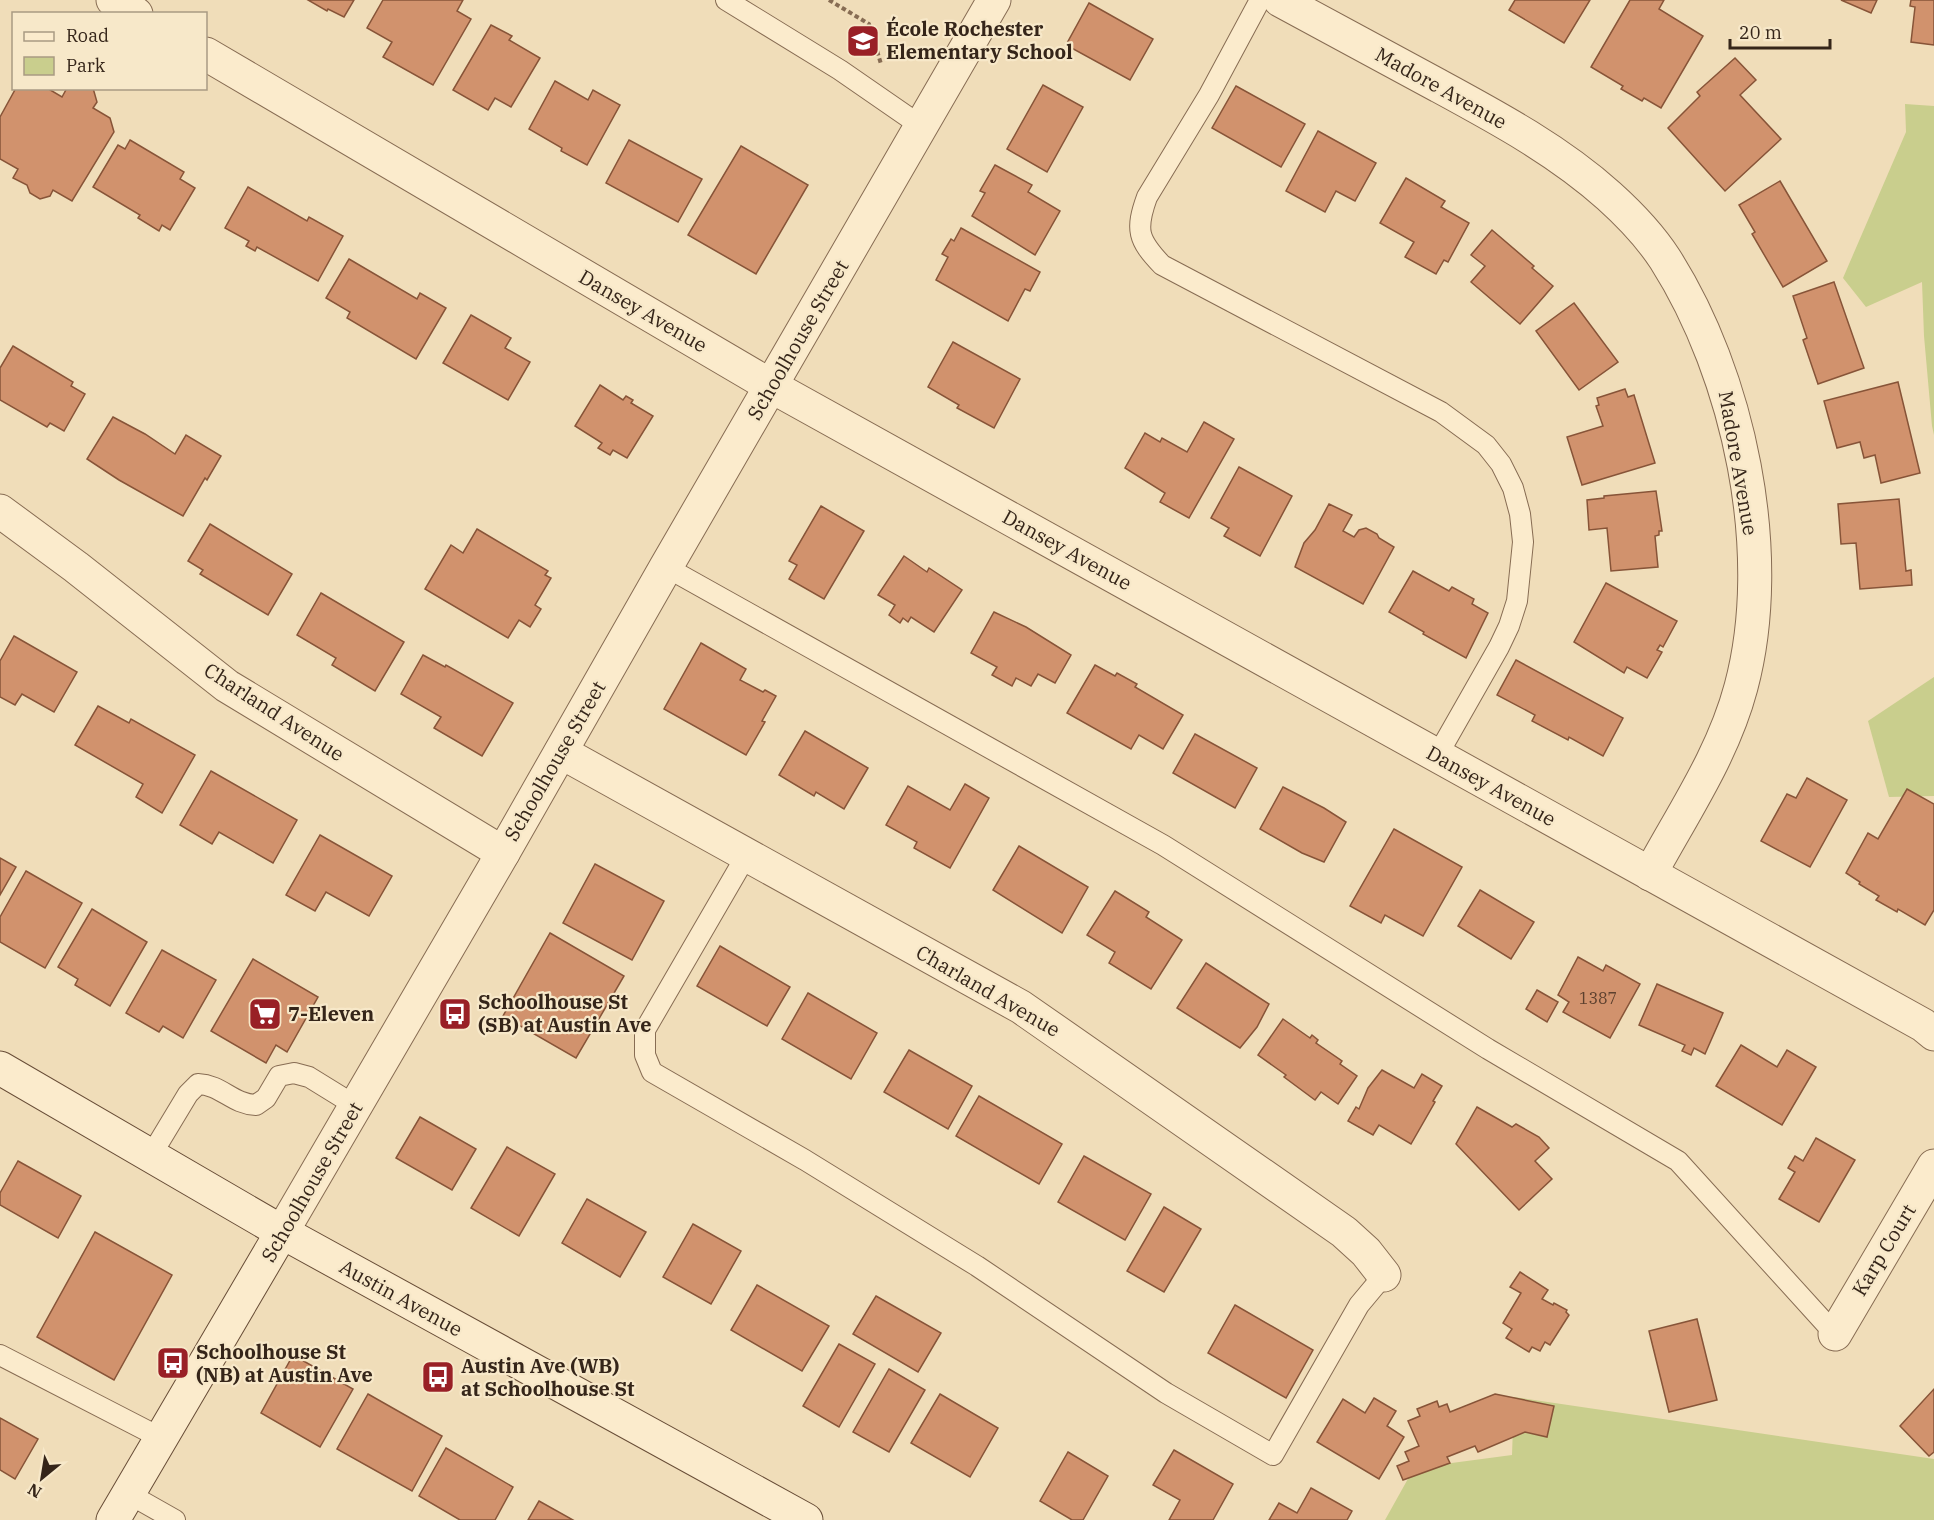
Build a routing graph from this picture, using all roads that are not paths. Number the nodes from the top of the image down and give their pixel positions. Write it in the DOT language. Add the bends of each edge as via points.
graph roads {
  1 [pos="113,0"];
  2 [pos="726,0"];
  3 [pos="994,0"];
  4 [pos="1260,0"];
  5 [pos="1280,0"];
  6 [pos="133,12"];
  7 [pos="207,55"];
  8 [pos="908,117"];
  9 [pos="771,386"];
  10 [pos="0,511"];
  11 [pos="666,567"];
  12 [pos="561,752"];
  13 [pos="1437,756"];
  14 [pos="503,853"];
  15 [pos="746,856"];
  16 [pos="1650,874"];
  17 [pos="1934,1034"];
  18 [pos="0,1068"];
  19 [pos="356,1106"];
  20 [pos="150,1157"];
  21 [pos="1934,1166"];
  22 [pos="282,1232"];
  23 [pos="1384,1275"];
  24 [pos="1835,1334"];
  25 [pos="0,1355"];
  26 [pos="161,1438"];
  27 [pos="121,1507"];
  28 [pos="175,1520"];
  29 [pos="806,1520"];
  1 -- 6 [label="street"];
  2 -- 8 [label="lane"];
  3 -- 8 [label="street, Schoolhouse Street"];
  4 -- 13 [label="lane" via="1209,95 1147,197 1139,230 1147,249 1162,265 1441,412 1486,445 1501,464 1520,514 1523,542 1517,601 1499,647"];
  5 -- 16 [label="street, Madore Avenue" via="1492,115 1565,161 1609,196 1664,257 1713,353 1732,410 1746,479 1755,569 1752,632 1730,722 1705,776"];
  7 -- 9 [label="street, Dansey Avenue"];
  8 -- 9 [label="street, Schoolhouse Street"];
  9 -- 11 [label="street, Schoolhouse Street"];
  9 -- 13 [label="street, Dansey Avenue"];
  10 -- 14 [label="street, Charland Avenue" via="227,686"];
  11 -- 12 [label="street, Schoolhouse Street"];
  11 -- 24 [label="lane" via="1163,845 1488,1049 1678,1161"];
  12 -- 14 [label="street, Schoolhouse Street"];
  12 -- 15 [label="street, Charland Avenue"];
  13 -- 16 [label="street, Dansey Avenue"];
  14 -- 19 [label="street, Schoolhouse Street"];
  15 -- 23 [label="street, Charland Avenue" via="1029,1012 1344,1232"];
  15 -- 23 [label="lane" via="645,1030 645,1055 652,1072 805,1160 977,1266 1166,1393 1274,1455 1359,1305"];
  16 -- 17 [label="street, Dansey Avenue"];
  18 -- 20 [label="street, Austin Avenue"];
  19 -- 20 [label="lane" via="309,1077 294,1073 279,1076 266,1098 256,1106 245,1105 211,1084 198,1084"];
  19 -- 22 [label="street, Schoolhouse Street"];
  20 -- 22 [label="street, Austin Avenue"];
  21 -- 24 [label="street, Karp Court"];
  22 -- 26 [label="street, Schoolhouse Street"];
  22 -- 29 [label="street, Austin Avenue"];
  25 -- 26 [label="lane"];
  26 -- 27 [label="street, Schoolhouse Street"];
  27 -- 28 [label="lane"];
}
